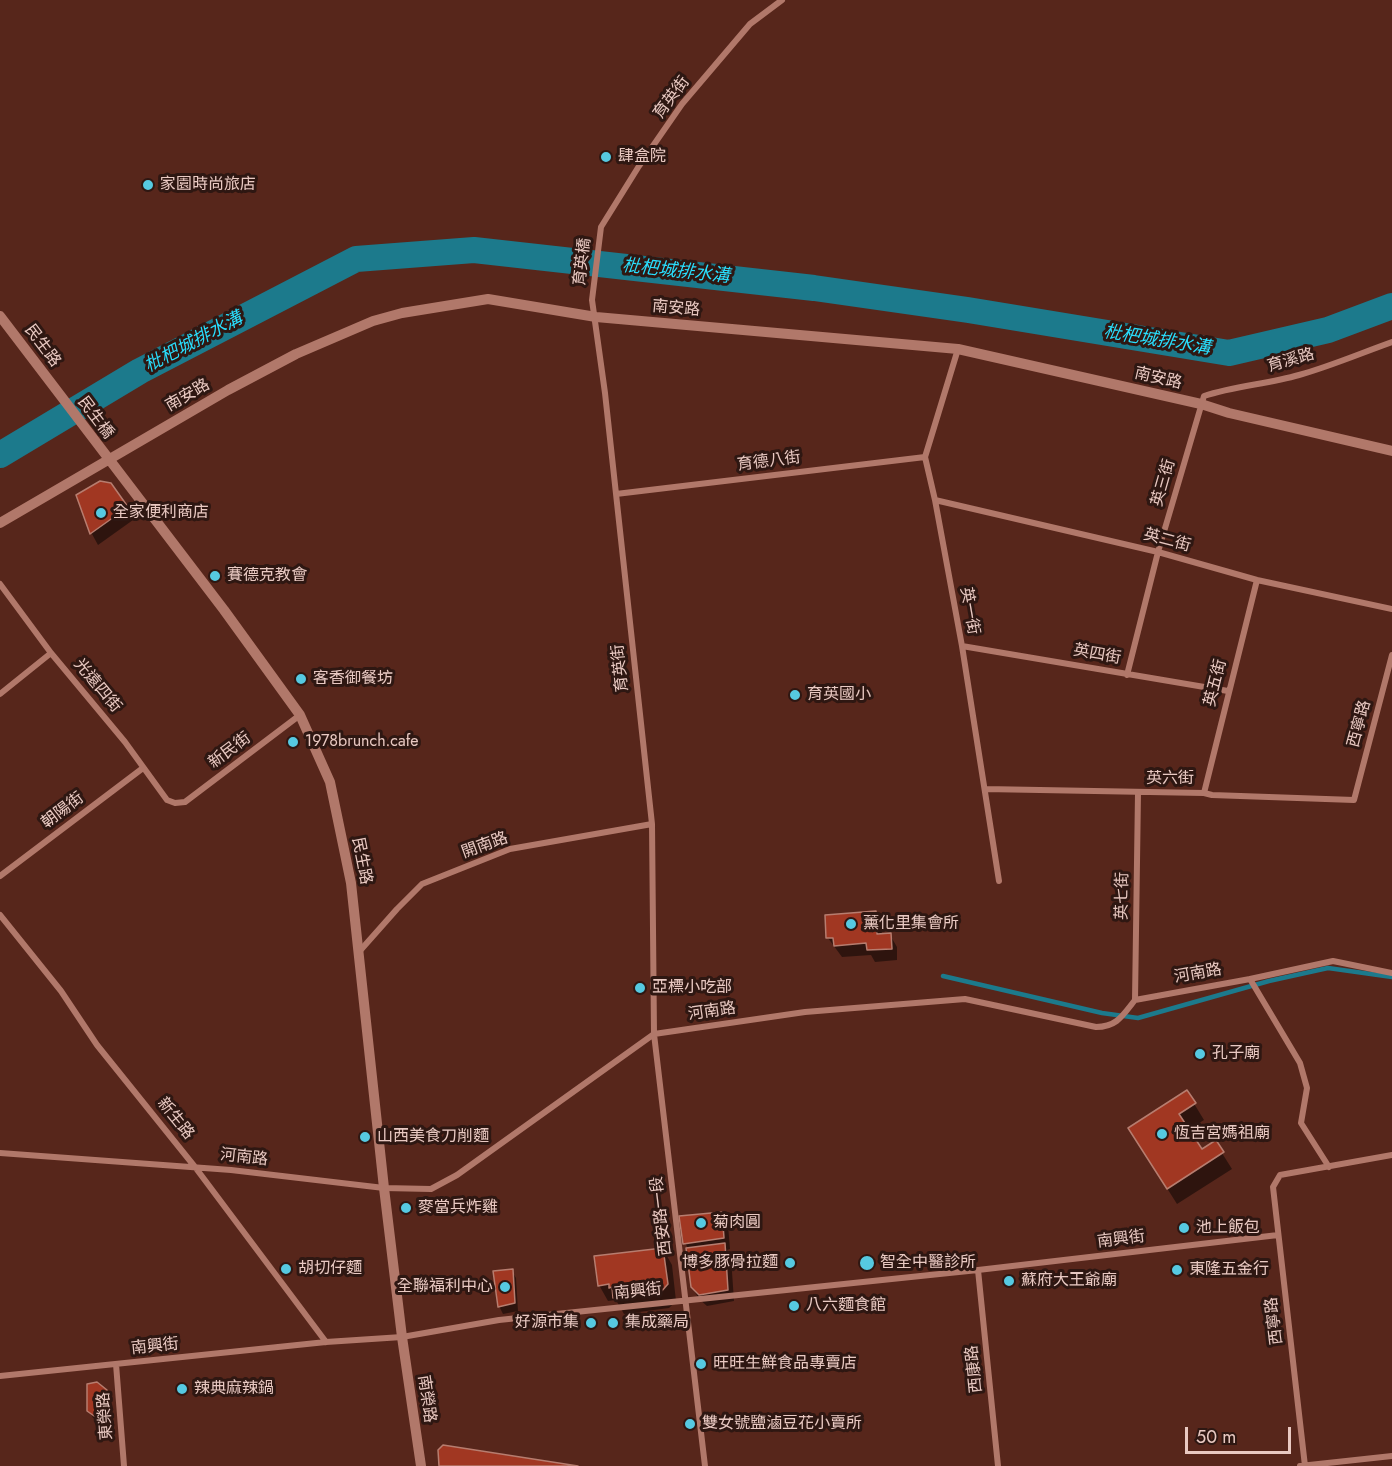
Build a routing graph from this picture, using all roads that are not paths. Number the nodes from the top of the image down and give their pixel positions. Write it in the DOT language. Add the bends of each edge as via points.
graph roads {
  1 [pos="782,0"];
  2 [pos="601,227"];
  3 [pos="592,300"];
  4 [pos="0,316"];
  5 [pos="596,317"];
  6 [pos="1392,342"];
  7 [pos="957,349"];
  8 [pos="59,394"];
  9 [pos="1201,404"];
  10 [pos="1392,451"];
  11 [pos="106,457"];
  12 [pos="925,457"];
  13 [pos="616,494"];
  14 [pos="935,500"];
  15 [pos="0,523"];
  16 [pos="1158,552"];
  17 [pos="1257,580"];
  18 [pos="0,584"];
  19 [pos="1392,609"];
  20 [pos="962,646"];
  21 [pos="51,653"];
  22 [pos="1392,655"];
  23 [pos="1127,675"];
  24 [pos="1228,691"];
  25 [pos="0,694"];
  26 [pos="300,715"];
  27 [pos="143,768"];
  28 [pos="985,789"];
  29 [pos="1138,793"];
  30 [pos="1203,793"];
  31 [pos="1354,800"];
  32 [pos="175,803"];
  33 [pos="652,824"];
  34 [pos="0,876"];
  35 [pos="999,881"];
  36 [pos="0,915"];
  37 [pos="358,953"];
  38 [pos="1392,973"];
  39 [pos="1250,979"];
  40 [pos="1135,1000"];
  41 [pos="654,1034"];
  42 [pos="0,1153"];
  43 [pos="1392,1155"];
  44 [pos="195,1167"];
  45 [pos="1329,1167"];
  46 [pos="384,1188"];
  47 [pos="1278,1235"];
  48 [pos="978,1270"];
  49 [pos="686,1301"];
  50 [pos="402,1337"];
  51 [pos="326,1342"];
  52 [pos="116,1364"];
  53 [pos="0,1376"];
  54 [pos="1392,1456"];
  55 [pos="124,1466"];
  56 [pos="421,1466"];
  57 [pos="705,1466"];
  58 [pos="998,1466"];
  59 [pos="1300,1466"];
  60 [pos="1305,1466"];
  1 -- 2 [label="street, 育英街" via="750,24 682,104"];
  2 -- 3 [label="street, 育英橋"];
  3 -- 5 [label="street, 育英街"];
  4 -- 8 [label="street, 民生路"];
  5 -- 7 [label="street, 南安路"];
  5 -- 11 [label="street, 南安路" via="488,298 373,321 296,354"];
  5 -- 13 [label="street, 育英街"];
  6 -- 9 [label="street, 育溪路" via="1300,375 1220,390 1204,396"];
  7 -- 9 [label="street, 南安路"];
  7 -- 12 [label="street, 英一街"];
  8 -- 11 [label="street, 民生橋"];
  9 -- 10 [label="street, 南安路"];
  9 -- 16 [label="street, 英三街"];
  11 -- 15 [label="street, 南安路"];
  11 -- 26 [label="street, 民生路"];
  12 -- 13 [label="street, 育德八街"];
  12 -- 14 [label="street, 英一街"];
  13 -- 33 [label="street, 育英街"];
  14 -- 16 [label="street, 英二街"];
  14 -- 20 [label="street, 英一街"];
  16 -- 17 [label="street, 英二街"];
  16 -- 23 [label="street, 英三街"];
  17 -- 19 [label="street, 英二街"];
  17 -- 24 [label="street, 英五街"];
  18 -- 21 [label="street, 光遠四街"];
  20 -- 23 [label="street, 英四街"];
  20 -- 28 [label="street, 英一街"];
  21 -- 25 [label="street"];
  21 -- 27 [label="street, 光遠四街"];
  22 -- 31 [label="street, 西寧路"];
  23 -- 24 [label="street, 英四街"];
  24 -- 30 [label="street, 英五街"];
  26 -- 32 [label="street, 新民街" via="185,802"];
  26 -- 37 [label="street, 民生路" via="330,782 351,883"];
  27 -- 32 [label="street, 光遠四街" via="167,800"];
  27 -- 34 [label="street, 朝陽街"];
  28 -- 29 [label="street, 英六街"];
  28 -- 35 [label="street, 英一街"];
  29 -- 30 [label="street, 英六街"];
  29 -- 40 [label="street, 英七街"];
  30 -- 31 [label="street, 英六街"];
  33 -- 37 [label="street, 開南路" via="510,849 422,884"];
  33 -- 41 [label="street, 育英街"];
  36 -- 44 [label="street, 新生路"];
  37 -- 46 [label="street, 民生路"];
  38 -- 39 [label="street, 河南路" via="1334,961"];
  39 -- 40 [label="street, 河南路"];
  39 -- 45 [label="street" via="1300,1063 1307,1088 1301,1122"];
  40 -- 41 [label="street, 河南路" via="1119,1022 1108,1027 965,999 805,1012"];
  41 -- 46 [label="street, 河南路" via="457,1175 431,1189"];
  41 -- 49 [label="street, 西安路一段"];
  42 -- 44 [label="street, 河南路"];
  43 -- 45 [label="street"];
  44 -- 46 [label="street, 河南路"];
  44 -- 51 [label="street, 新生路"];
  45 -- 47 [label="street, 西寧路" via="1280,1175 1273,1187"];
  46 -- 50 [label="street, 民生路"];
  47 -- 48 [label="street, 南興街"];
  47 -- 60 [label="street, 西寧路"];
  48 -- 49 [label="street, 南興街"];
  48 -- 58 [label="street, 西康路"];
  49 -- 50 [label="street, 南興街" via="499,1320"];
  49 -- 57 [label="street, 西安路一段"];
  50 -- 51 [label="street, 南興街"];
  50 -- 56 [label="street, 南榮路"];
  51 -- 52 [label="street, 南興街"];
  52 -- 53 [label="street, 南興街"];
  52 -- 55 [label="street, 東榮路"];
  54 -- 60 [label="street"];
  59 -- 60 [label="street"];
}
